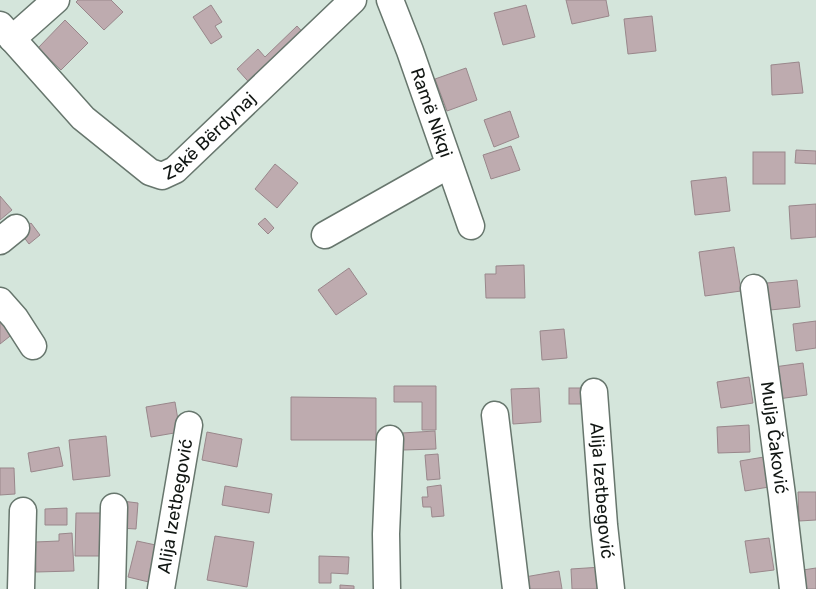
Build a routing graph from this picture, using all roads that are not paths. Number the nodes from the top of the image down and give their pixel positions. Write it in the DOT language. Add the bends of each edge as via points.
graph roads {
  1 [pos="56,0"];
  2 [pos="353,0"];
  3 [pos="390,0"];
  4 [pos="6,32"];
  5 [pos="449,164"];
  6 [pos="471,226"];
  7 [pos="325,235"];
  8 [pos="754,288"];
  9 [pos="0,301"];
  10 [pos="33,346"];
  11 [pos="594,392"];
  12 [pos="495,415"];
  13 [pos="189,425"];
  14 [pos="390,439"];
  15 [pos="114,507"];
  16 [pos="23,510"];
  17 [pos="21,589"];
  18 [pos="112,589"];
  19 [pos="161,589"];
  20 [pos="387,589"];
  21 [pos="516,589"];
  22 [pos="611,589"];
  23 [pos="792,589"];
  1 -- 4 [label="street"];
  2 -- 4 [label="street, Zekë Bërdynaj" via="175,170 162,176 150,172 82,118"];
  3 -- 5 [label="street, Ramë Nikqi"];
  5 -- 6 [label="street, Ramë Nikqi"];
  5 -- 7 [label="street"];
  8 -- 23 [label="street, Mulja Čaković"];
  9 -- 10 [label="street"];
  11 -- 22 [label="street, Alija Izetbegović"];
  12 -- 21 [label="street"];
  13 -- 19 [label="street, Alija Izetbegović"];
  14 -- 20 [label="street"];
  15 -- 18 [label="street"];
  16 -- 17 [label="street"];
}
